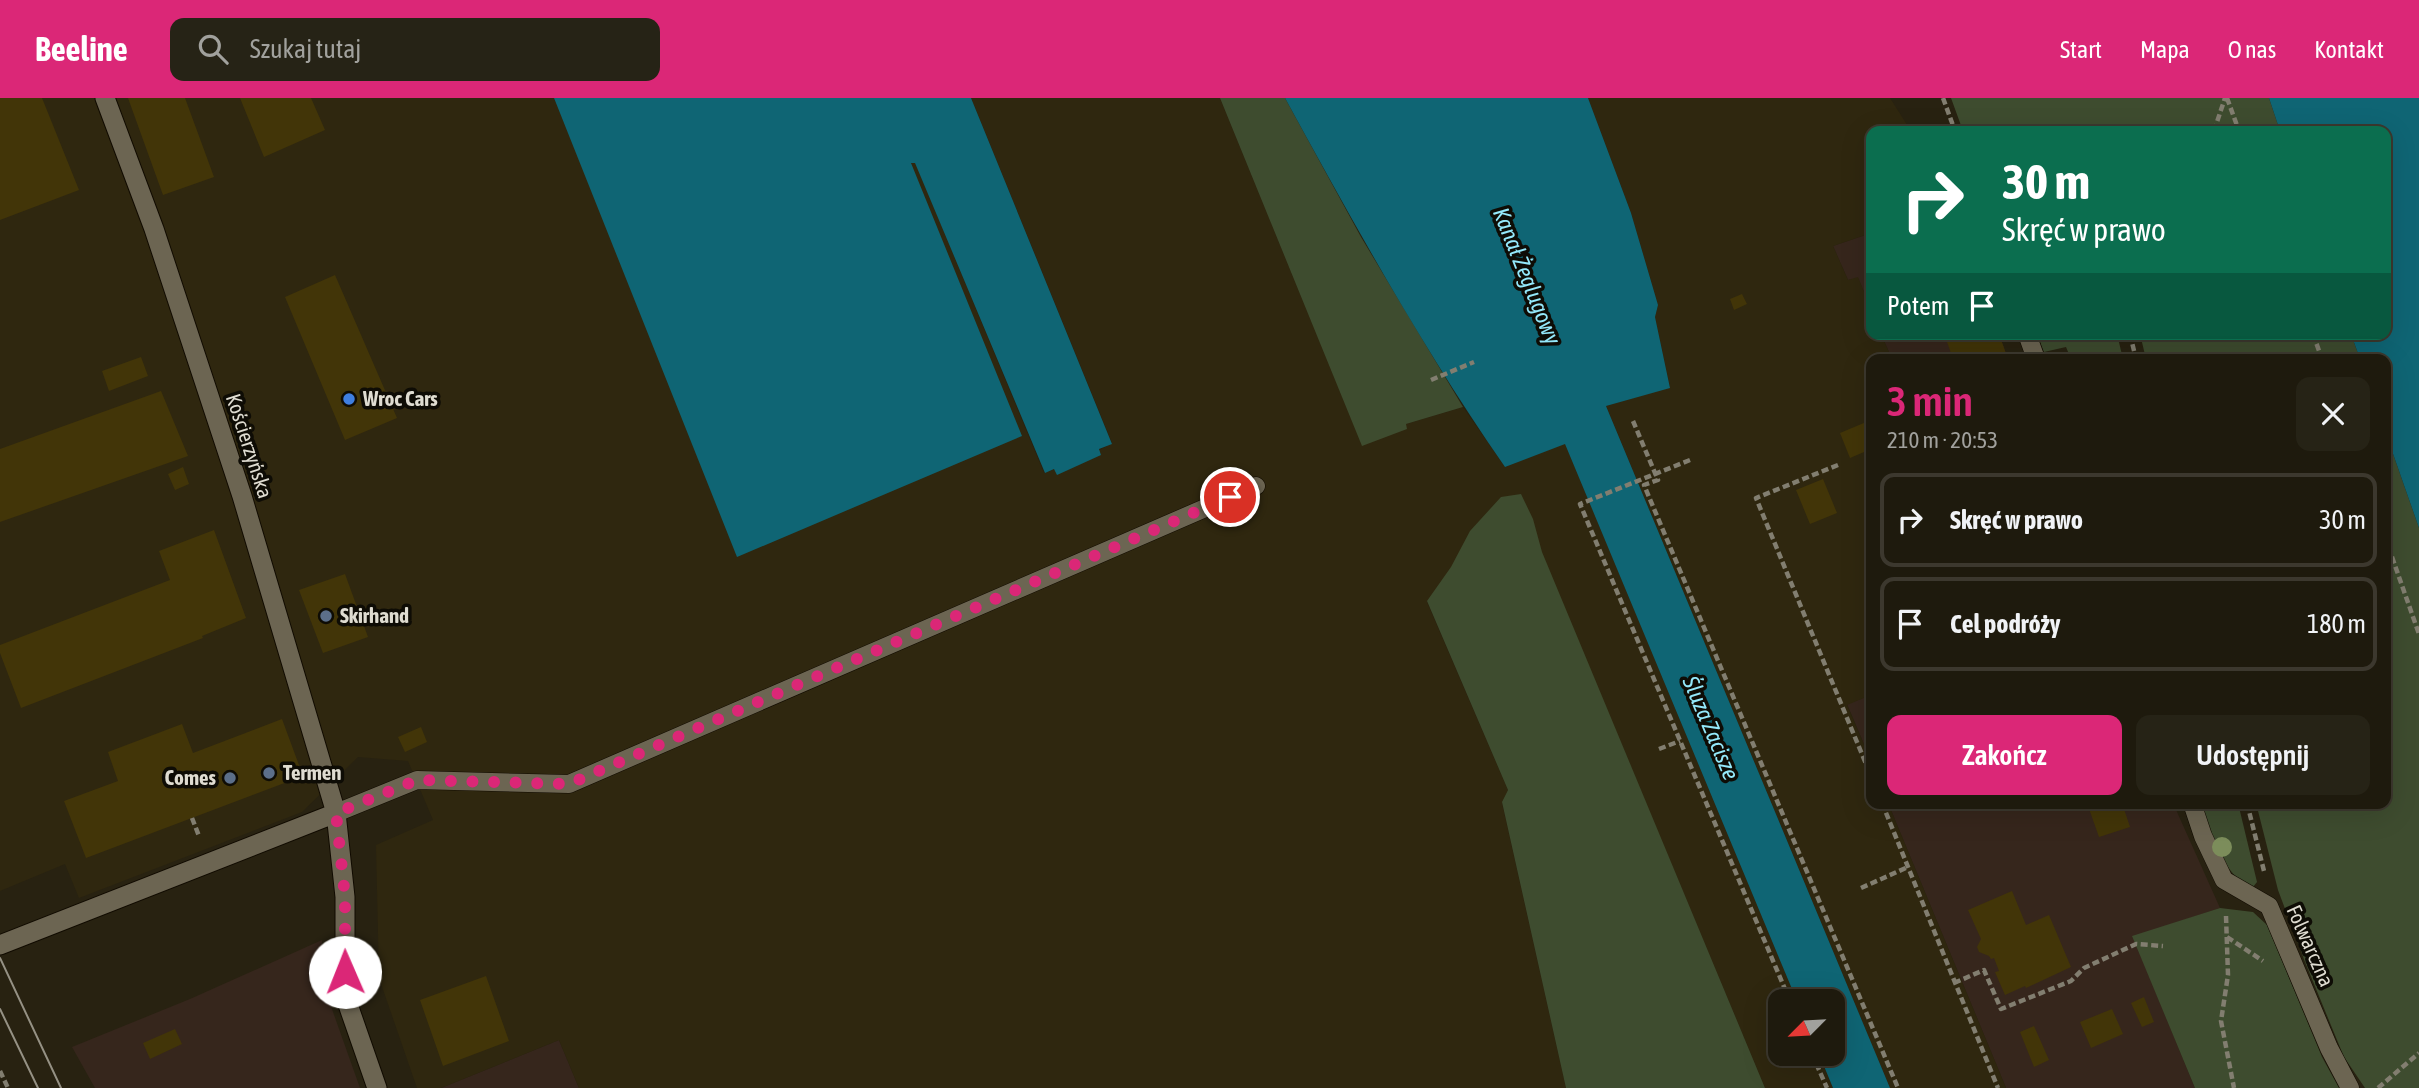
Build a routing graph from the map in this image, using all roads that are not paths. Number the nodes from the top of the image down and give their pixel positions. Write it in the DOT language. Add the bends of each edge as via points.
graph roads {
  1 [pos="105,98"];
  2 [pos="1256,486"];
  3 [pos="2194,809"];
  4 [pos="336,813"];
  5 [pos="0,945"];
  6 [pos="377,1088"];
  7 [pos="2350,1088"];
  1 -- 4 [label="street, Kościerzyńska" via="154,229 242,496"];
  2 -- 4 [label="lane" via="569,784 417,780"];
  3 -- 7 [label="lane, Folwarczna" via="2224,880 2269,906"];
  4 -- 5 [label="street"];
  4 -- 6 [label="street, Kościerzyńska" via="345,897 345,996"];
}
